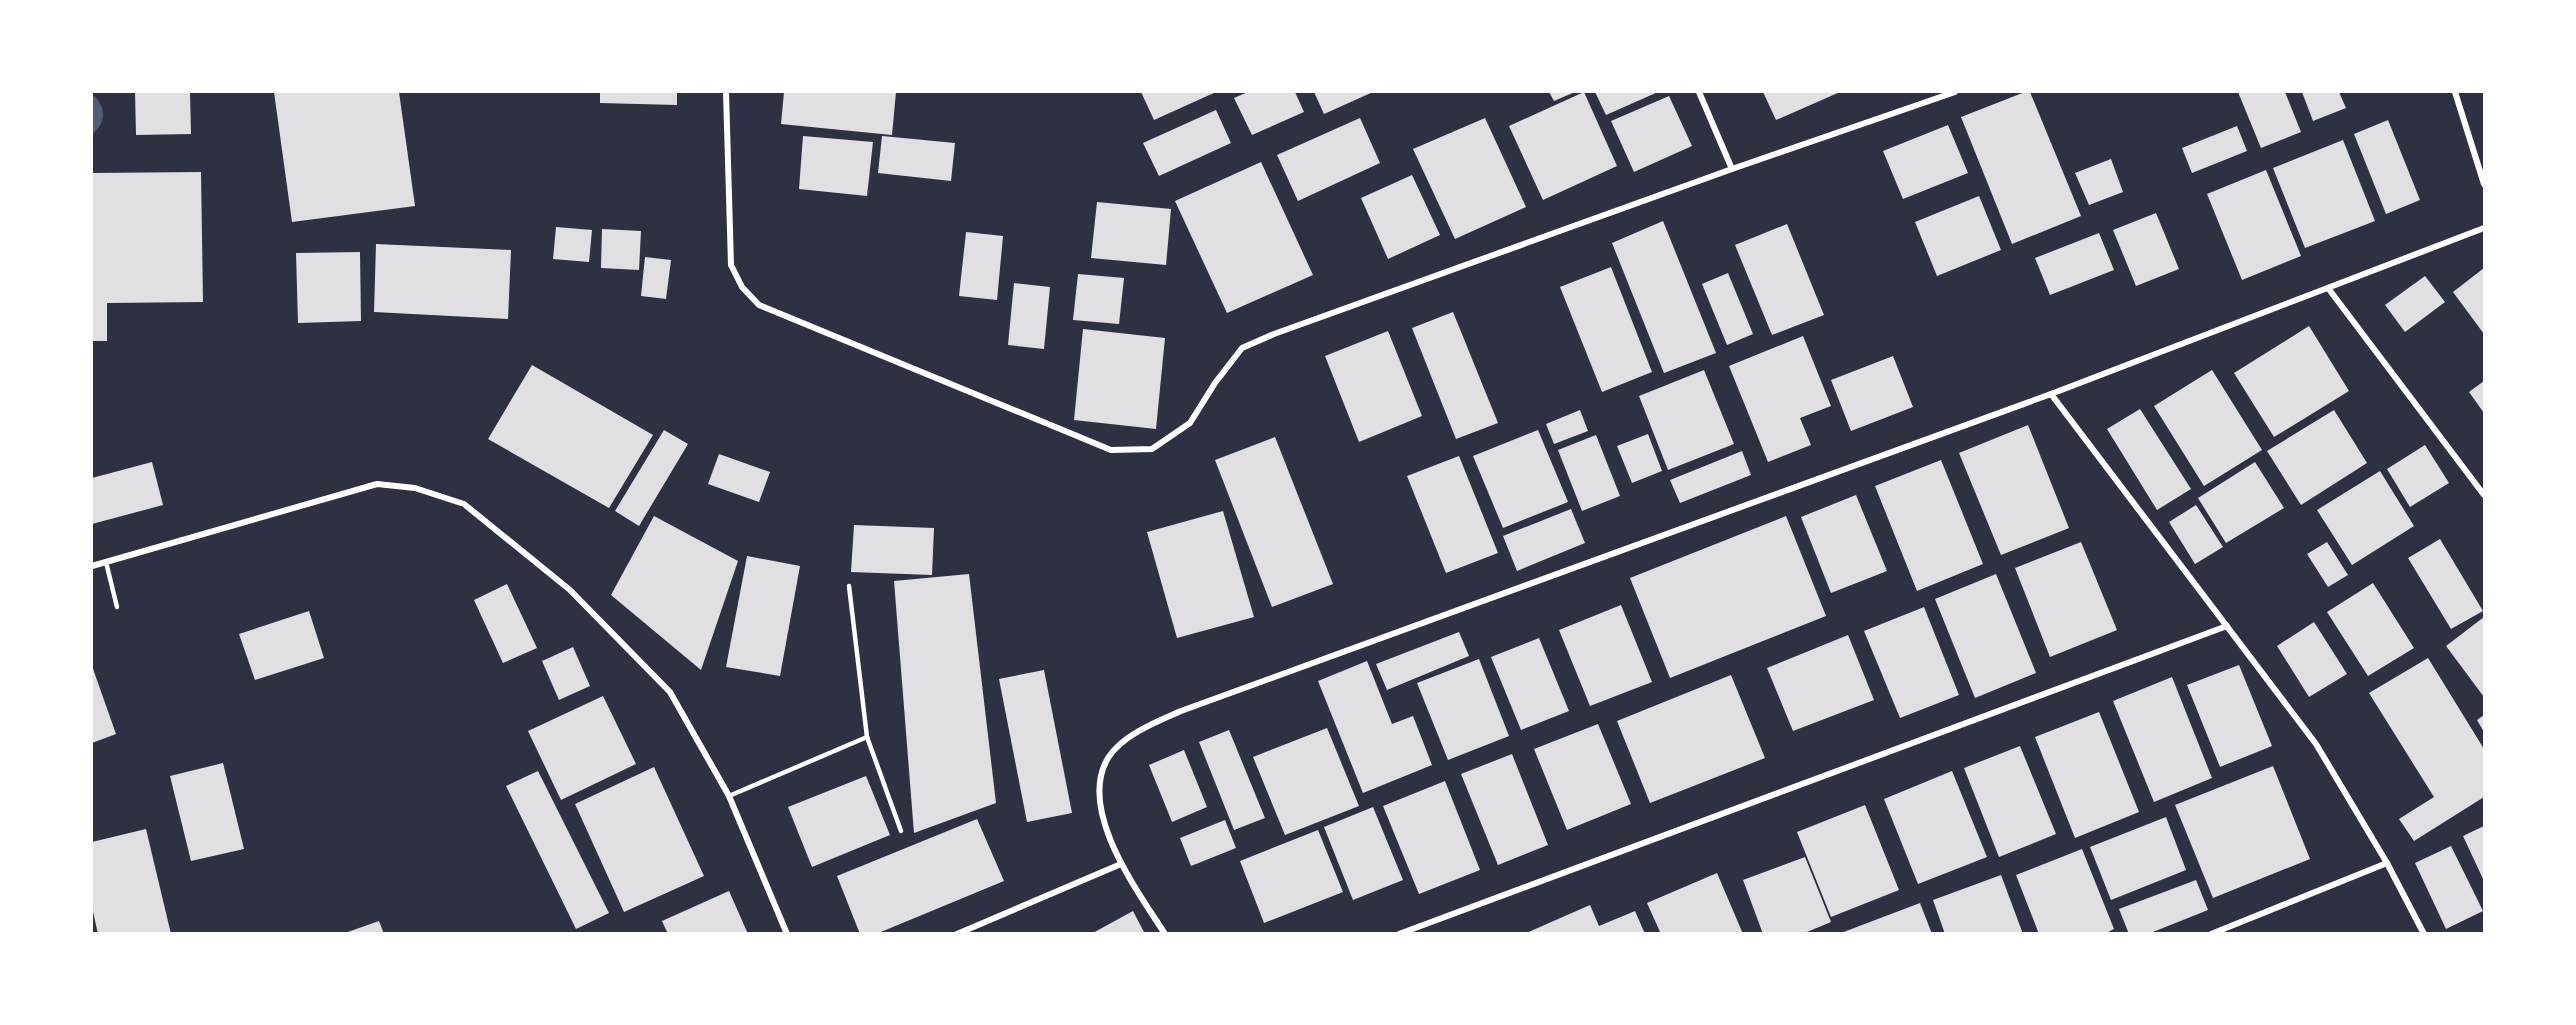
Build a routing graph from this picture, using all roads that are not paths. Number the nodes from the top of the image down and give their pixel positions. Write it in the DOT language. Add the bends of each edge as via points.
graph roads {
  1 [pos="726,92"];
  2 [pos="1699,92"];
  3 [pos="1955,92"];
  4 [pos="2455,92"];
  5 [pos="1732,169"];
  6 [pos="2484,184"];
  7 [pos="2484,228"];
  8 [pos="2328,288"];
  9 [pos="2051,394"];
  10 [pos="2484,495"];
  11 [pos="106,562"];
  12 [pos="92,566"];
  13 [pos="849,586"];
  14 [pos="117,607"];
  15 [pos="2227,626"];
  16 [pos="867,737"];
  17 [pos="729,796"];
  18 [pos="901,831"];
  19 [pos="2388,863"];
  20 [pos="1121,864"];
  21 [pos="786,933"];
  22 [pos="957,933"];
  23 [pos="1164,933"];
  24 [pos="1399,933"];
  25 [pos="2211,933"];
  26 [pos="2424,933"];
  1 -- 5 [label="street" via="731,265 742,287 759,305 1111,450 1152,449 1190,423 1242,348"];
  2 -- 5 [label="street"];
  3 -- 5 [label="street"];
  4 -- 6 [label="street"];
  7 -- 8 [label="street"];
  8 -- 9 [label="street"];
  8 -- 10 [label="street"];
  9 -- 15 [label="street"];
  9 -- 20 [label="street" via="1192,706 1135,732 1108,757 1099,786 1102,818"];
  11 -- 12 [label="street"];
  11 -- 14 [label="lane"];
  11 -- 17 [label="street" via="377,484 415,488 464,504 570,590 670,692"];
  13 -- 16 [label="lane"];
  15 -- 19 [label="street" via="2316,744"];
  15 -- 24 [label="street"];
  16 -- 17 [label="lane"];
  16 -- 18 [label="lane"];
  17 -- 21 [label="street"];
  19 -- 25 [label="street"];
  19 -- 26 [label="street"];
  20 -- 22 [label="street"];
  20 -- 23 [label="street"];
}
